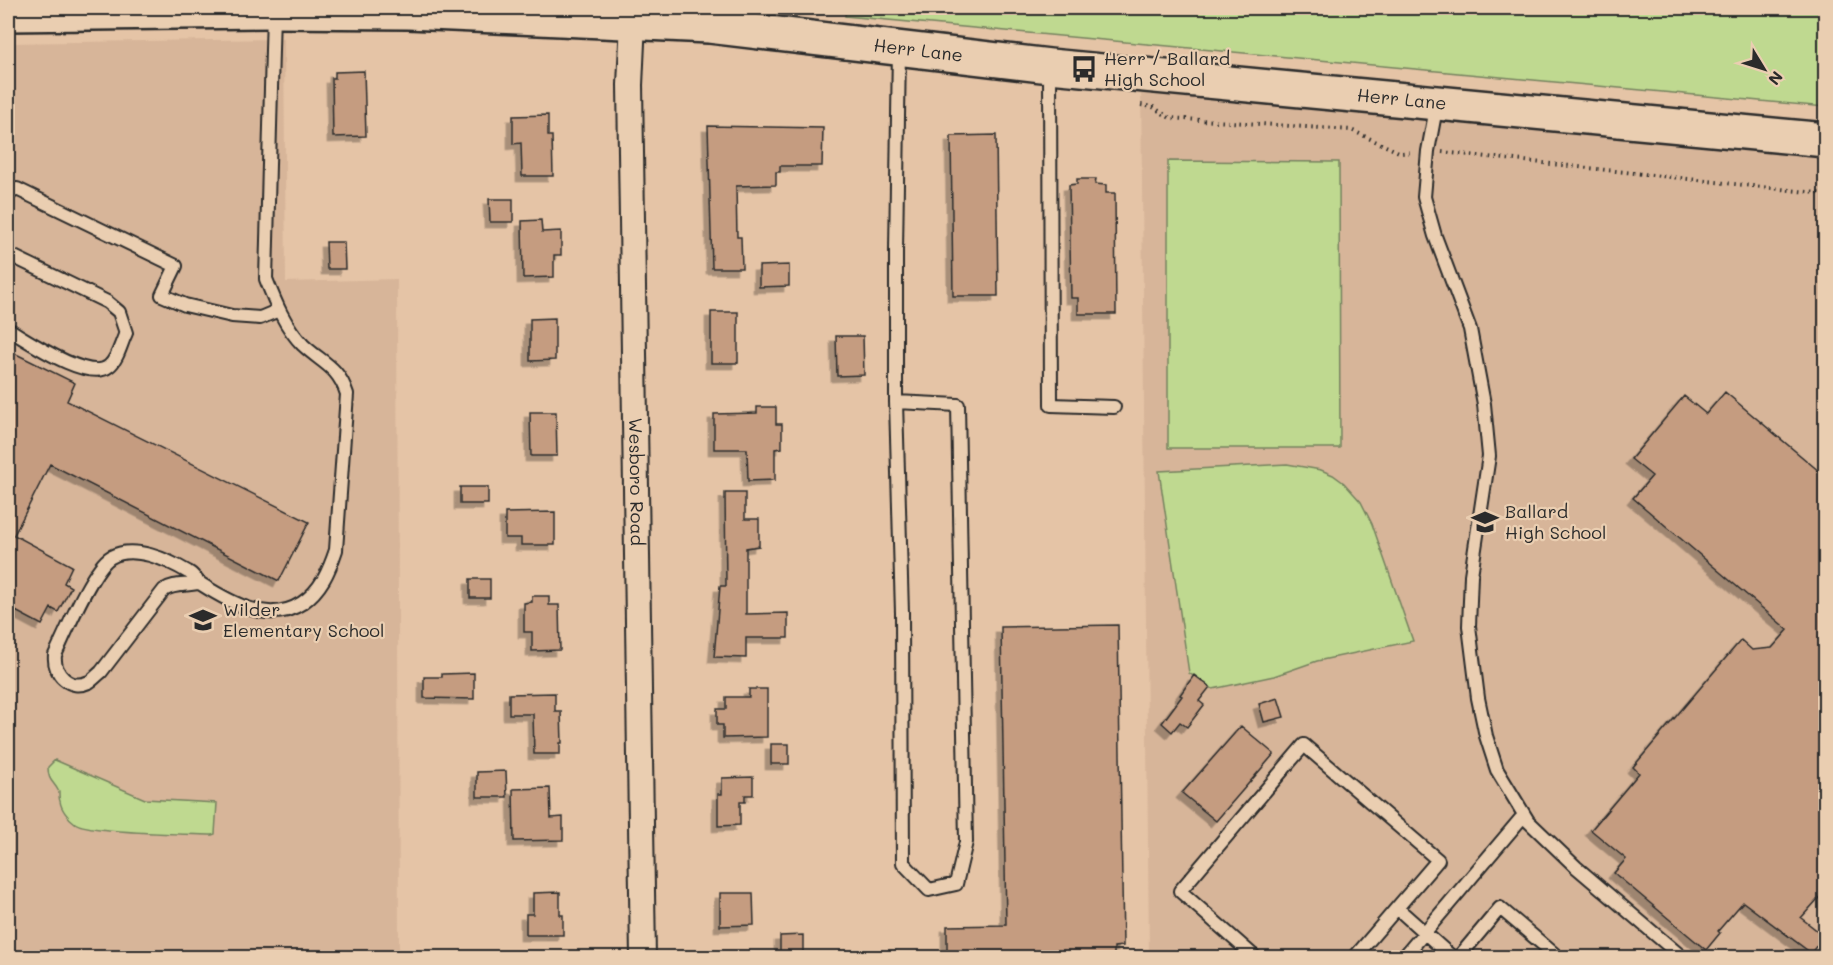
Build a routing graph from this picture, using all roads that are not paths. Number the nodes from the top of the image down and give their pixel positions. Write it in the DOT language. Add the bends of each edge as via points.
graph roads {
  1 [pos="273,9"];
  2 [pos="8,14"];
  3 [pos="633,14"];
  4 [pos="899,48"];
  5 [pos="1050,66"];
  6 [pos="1437,102"];
  7 [pos="1826,140"];
  8 [pos="8,194"];
  9 [pos="8,254"];
  10 [pos="279,310"];
  11 [pos="8,329"];
  12 [pos="896,402"];
  13 [pos="1114,407"];
  14 [pos="198,583"];
  15 [pos="1524,815"];
  16 [pos="1397,908"];
  17 [pos="1425,932"];
  18 [pos="644,957"];
  19 [pos="1256,957"];
  20 [pos="1354,957"];
  21 [pos="1403,957"];
  22 [pos="1455,957"];
  23 [pos="1559,957"];
  24 [pos="1683,957"];
  1 -- 2 [label="main road, Herr Lane"];
  1 -- 3 [label="main road, Herr Lane"];
  1 -- 10 [label="lane" via="266,279"];
  3 -- 4 [label="main road, Herr Lane"];
  3 -- 18 [label="street, Wesboro Road" via="630,85"];
  4 -- 5 [label="main road, Herr Lane"];
  4 -- 12 [label="lane"];
  5 -- 6 [label="main road, Herr Lane"];
  5 -- 13 [label="lane" via="1051,405"];
  6 -- 7 [label="main road, Herr Lane"];
  6 -- 15 [label="lane" via="1424,197 1470,329 1489,456 1471,575 1469,626 1476,689 1497,770"];
  8 -- 10 [label="lane" via="17,189 176,266 162,295 177,302 251,318"];
  9 -- 11 [label="lane" via="106,302 119,312 126,333 109,366 88,370"];
  10 -- 14 [label="lane" via="303,345 333,368 347,394 333,561 311,595 296,607 276,613 249,608"];
  12 -- 12 [label="lane" via="903,863 929,890 956,884 966,842 958,405"];
  14 -- 14 [label="lane" via="192,573 141,552 111,557 97,572 55,655 58,674 68,682 90,681 164,590 173,585"];
  15 -- 17 [label="lane"];
  15 -- 24 [label="lane" via="1576,867"];
  16 -- 17 [label="lane"];
  16 -- 19 [label="lane" via="1438,860 1304,745 1180,891"];
  16 -- 20 [label="lane"];
  17 -- 21 [label="lane"];
  17 -- 22 [label="lane"];
  22 -- 23 [label="lane" via="1500,908"];
}
